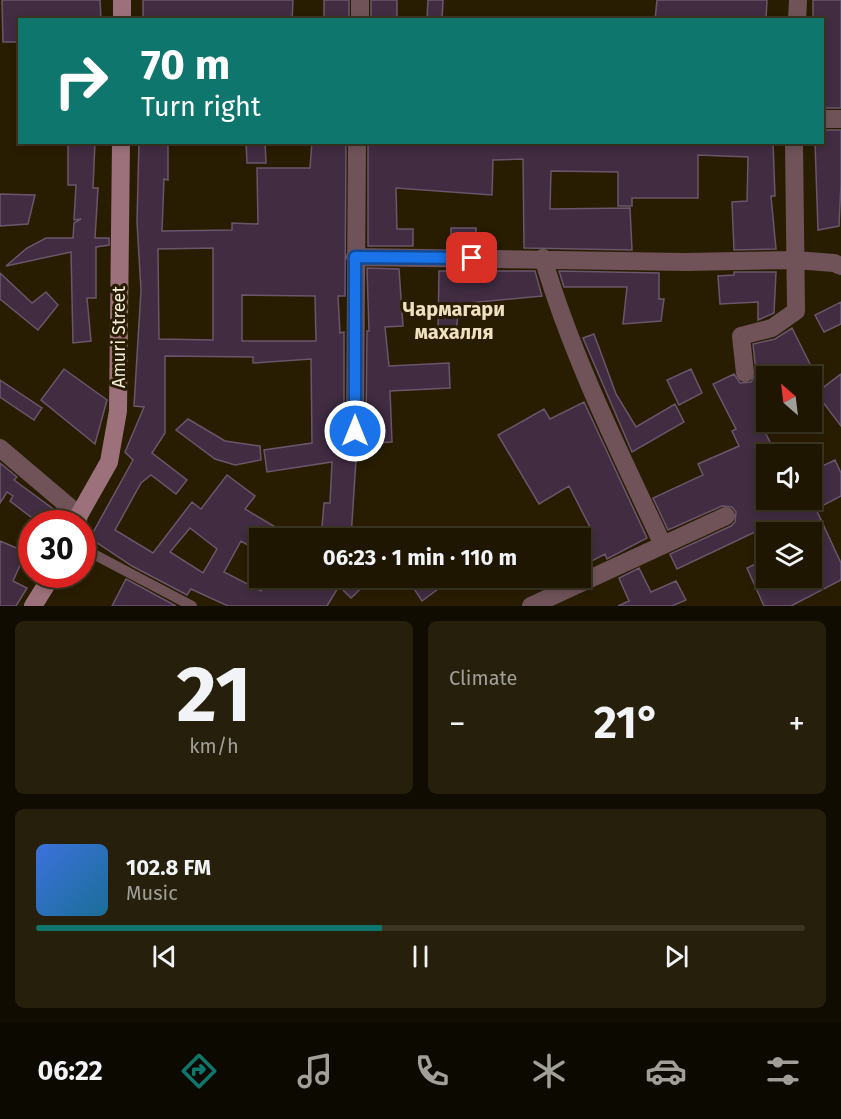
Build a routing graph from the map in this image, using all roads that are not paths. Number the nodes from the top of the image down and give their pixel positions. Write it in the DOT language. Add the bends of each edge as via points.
graph roads {
  1 [pos="122,0"];
  2 [pos="360,0"];
  3 [pos="798,0"];
  4 [pos="122,18"];
  5 [pos="360,18"];
  6 [pos="797,18"];
  7 [pos="841,118"];
  8 [pos="824,119"];
  9 [pos="121,144"];
  10 [pos="357,144"];
  11 [pos="794,144"];
  12 [pos="355,257"];
  13 [pos="543,258"];
  14 [pos="795,260"];
  15 [pos="841,266"];
  16 [pos="745,373"];
  17 [pos="355,431"];
  18 [pos="0,448"];
  19 [pos="68,510"];
  20 [pos="83,510"];
  21 [pos="726,516"];
  22 [pos="663,545"];
  23 [pos="96,555"];
  24 [pos="44,588"];
  25 [pos="33,606"];
  26 [pos="192,606"];
  27 [pos="531,606"];
  1 -- 4 [label="street"];
  2 -- 5 [label="street"];
  3 -- 6 [label="street"];
  7 -- 8 [label="street"];
  9 -- 20 [label="street, Amuri Street" via="118,411 109,462"];
  10 -- 12 [label="street"];
  11 -- 14 [label="street"];
  12 -- 13 [label="street"];
  12 -- 17 [label="street"];
  13 -- 14 [label="street"];
  13 -- 22 [label="street" via="561,320 584,378"];
  14 -- 15 [label="street"];
  14 -- 16 [label="street" via="796,311 772,328 741,336"];
  18 -- 19 [label="street"];
  21 -- 22 [label="street"];
  22 -- 27 [label="street"];
  23 -- 26 [label="lane"];
  24 -- 25 [label="street"];
}
